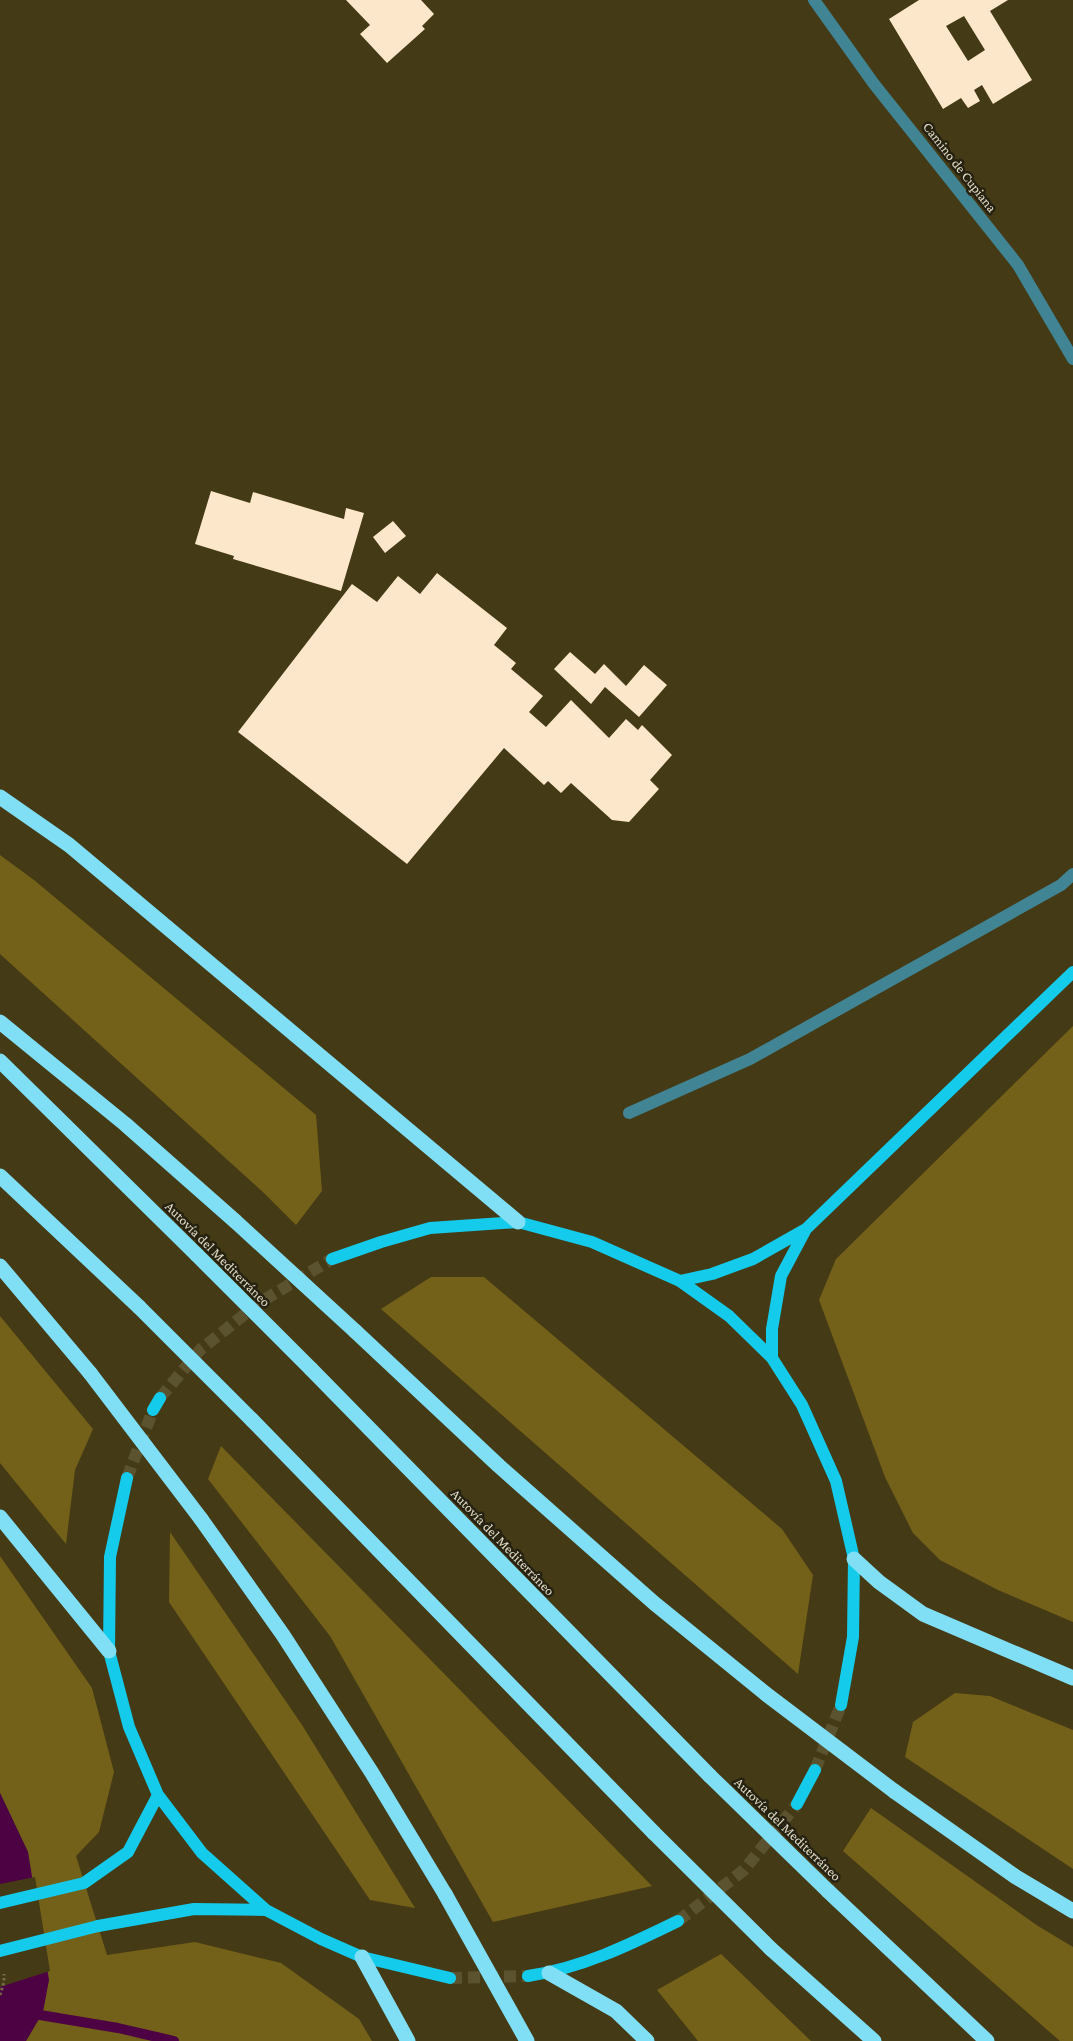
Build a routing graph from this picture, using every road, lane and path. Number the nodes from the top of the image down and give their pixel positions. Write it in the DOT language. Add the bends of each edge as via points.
graph roads {
  1 [pos="814,0"];
  2 [pos="1073,359"];
  3 [pos="0,797"];
  4 [pos="1073,874"];
  5 [pos="1073,972"];
  6 [pos="0,1022"];
  7 [pos="0,1062"];
  8 [pos="629,1113"];
  9 [pos="0,1176"];
  10 [pos="518,1222"];
  11 [pos="806,1229"];
  12 [pos="332,1259"];
  13 [pos="0,1266"];
  14 [pos="680,1281"];
  15 [pos="772,1358"];
  16 [pos="160,1398"];
  17 [pos="153,1410"];
  18 [pos="127,1478"];
  19 [pos="0,1517"];
  20 [pos="854,1559"];
  21 [pos="109,1651"];
  22 [pos="1073,1678"];
  23 [pos="841,1705"];
  24 [pos="815,1770"];
  25 [pos="158,1794"];
  26 [pos="798,1804"];
  27 [pos="0,1902"];
  28 [pos="266,1910"];
  29 [pos="1073,1911"];
  30 [pos="678,1921"];
  31 [pos="0,1951"];
  32 [pos="362,1957"];
  33 [pos="549,1973"];
  34 [pos="528,1976"];
  35 [pos="450,1978"];
  36 [pos="408,2041"];
  37 [pos="527,2041"];
  38 [pos="647,2041"];
  39 [pos="874,2041"];
  40 [pos="986,2041"];
  1 -- 2 [label="street, Camino de Cupiana" via="874,84 1018,265"];
  3 -- 10 [label="highway" via="69,845"];
  4 -- 8 [label="street" via="1061,885 750,1059"];
  5 -- 11 [label="main road"];
  6 -- 29 [label="highway, bridge" via="125,1124 235,1221 499,1466 625,1577 766,1694 894,1791 1016,1876"];
  7 -- 40 [label="highway, Autovía del Mediterráneo, bridge" via="311,1369 710,1776"];
  9 -- 39 [label="highway, bridge" via="139,1307 252,1420 771,1949"];
  10 -- 12 [label="main road" via="430,1228"];
  10 -- 14 [label="main road" via="592,1242"];
  11 -- 14 [label="main road" via="753,1260"];
  11 -- 15 [label="main road" via="781,1276 772,1329"];
  13 -- 37 [label="highway, bridge" via="90,1373 201,1520 288,1644 372,1773 445,1894"];
  14 -- 15 [label="main road" via="729,1316"];
  15 -- 20 [label="main road" via="802,1405 836,1481"];
  16 -- 17 [label="main road"];
  18 -- 21 [label="main road" via="110,1557"];
  19 -- 21 [label="highway"];
  20 -- 22 [label="highway" via="923,1614"];
  20 -- 23 [label="main road" via="853,1637"];
  21 -- 25 [label="main road" via="129,1727"];
  24 -- 26 [label="main road"];
  25 -- 27 [label="main road" via="128,1852 84,1883"];
  25 -- 28 [label="main road" via="202,1853"];
  28 -- 31 [label="main road, bridge" via="194,1908 98,1926"];
  28 -- 32 [label="main road"];
  30 -- 33 [label="main road" via="611,1954"];
  32 -- 35 [label="main road"];
  32 -- 36 [label="highway"];
  33 -- 34 [label="main road"];
  33 -- 38 [label="highway" via="616,2011"];
}
